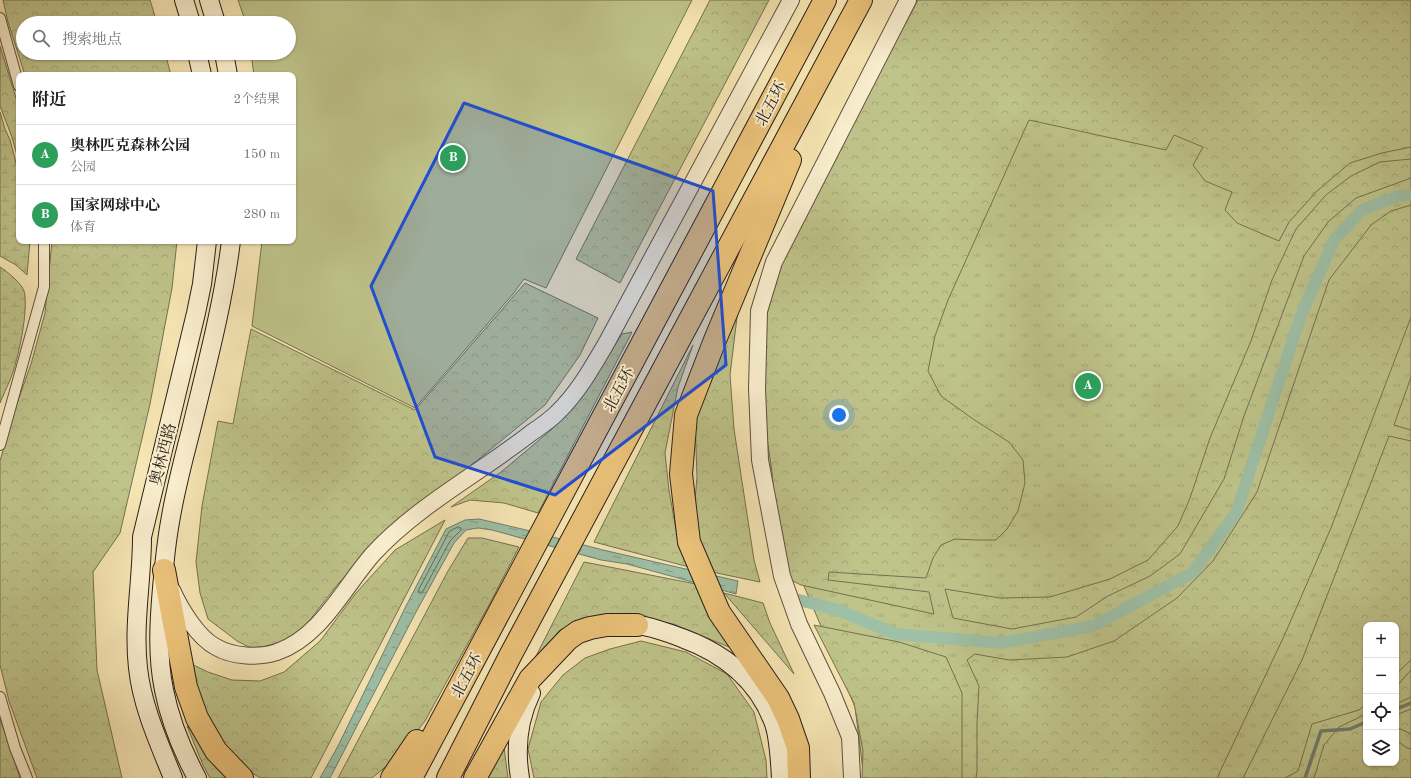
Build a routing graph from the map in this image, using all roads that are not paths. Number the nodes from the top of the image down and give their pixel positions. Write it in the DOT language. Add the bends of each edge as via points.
graph roads {
  1 [pos="184,0"];
  2 [pos="209,0"];
  3 [pos="791,0"];
  4 [pos="811,0"];
  5 [pos="825,0"];
  6 [pos="861,0"];
  7 [pos="908,0"];
  8 [pos="189,16"];
  9 [pos="214,16"];
  10 [pos="0,18"];
  11 [pos="841,37"];
  12 [pos="199,60"];
  13 [pos="225,60"];
  14 [pos="789,67"];
  15 [pos="201,72"];
  16 [pos="227,72"];
  17 [pos="16,75"];
  18 [pos="44,244"];
  19 [pos="206,244"];
  20 [pos="231,244"];
  21 [pos="0,445"];
  22 [pos="164,570"];
  23 [pos="637,625"];
  24 [pos="473,661"];
  25 [pos="0,697"];
  26 [pos="145,703"];
  27 [pos="27,778"];
  28 [pos="163,778"];
  29 [pos="173,778"];
  30 [pos="197,778"];
  31 [pos="242,778"];
  32 [pos="392,778"];
  33 [pos="411,778"];
  34 [pos="448,778"];
  35 [pos="475,778"];
  36 [pos="520,778"];
  37 [pos="781,778"];
  38 [pos="799,778"];
  39 [pos="852,778"];
  1 -- 8 [label="main road"];
  2 -- 9 [label="main road"];
  3 -- 22 [label="street" via="607,342 586,377 557,414 401,528 353,578 323,619 308,634 276,652 245,656 215,647 189,621"];
  4 -- 14 [label="highway"];
  5 -- 14 [label="highway, 北五环"];
  6 -- 11 [label="highway, 北五环"];
  7 -- 39 [label="street" via="774,262 759,311 757,389 760,460 781,569 799,624 850,737"];
  10 -- 17 [label="street"];
  11 -- 34 [label="highway, 北五环" via="510,656"];
  11 -- 38 [label="highway" via="686,415 681,474 689,542 719,612 778,698 788,719 798,748"];
  12 -- 15 [label="main road"];
  13 -- 16 [label="main road"];
  14 -- 24 [label="highway, 北五环"];
  18 -- 21 [label="street" via="44,287"];
  19 -- 26 [label="main road, 奥林西路" via="196,313 142,537 138,668"];
  20 -- 22 [label="main road, 奥林西路" via="221,302 170,521"];
  22 -- 30 [label="main road, 奥林西路" via="158,631 160,666 169,713 181,747"];
  22 -- 31 [label="highway" via="186,687 197,718 216,751"];
  23 -- 35 [label="highway" via="590,628 568,639 530,679"];
  23 -- 36 [label="main road" via="592,635 561,656 540,679 526,704 521,721 517,754"];
  23 -- 37 [label="main road" via="668,633 716,653 739,670 757,689 774,722"];
  24 -- 32 [label="highway"];
  24 -- 33 [label="highway, 北五环"];
  25 -- 27 [label="street"];
  26 -- 28 [label="main road"];
  26 -- 29 [label="main road"];
}
